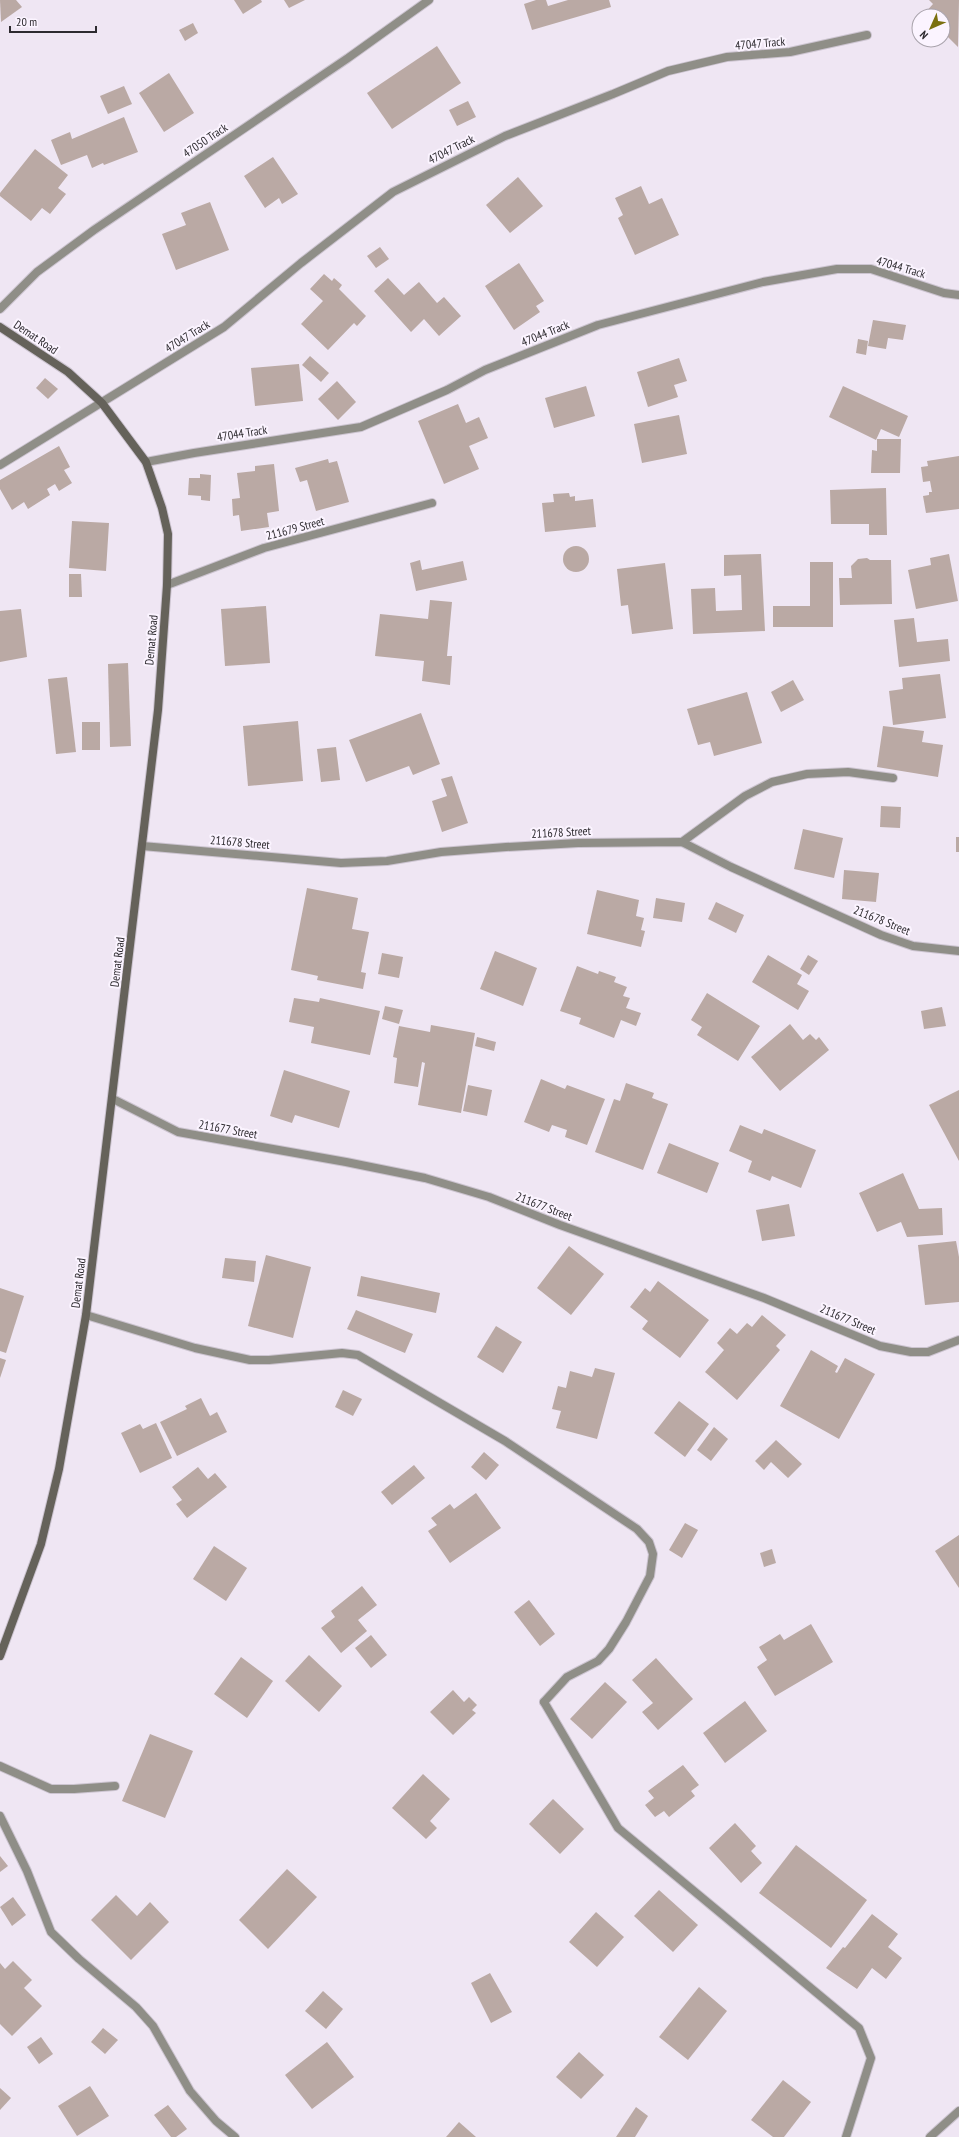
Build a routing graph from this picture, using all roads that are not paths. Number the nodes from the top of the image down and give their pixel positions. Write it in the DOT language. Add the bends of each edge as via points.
graph roads {
  1 [pos="429,0"];
  2 [pos="867,35"];
  3 [pos="959,295"];
  4 [pos="0,308"];
  5 [pos="0,327"];
  6 [pos="102,403"];
  7 [pos="146,462"];
  8 [pos="0,465"];
  9 [pos="432,503"];
  10 [pos="167,585"];
  11 [pos="893,778"];
  12 [pos="682,842"];
  13 [pos="142,846"];
  14 [pos="959,951"];
  15 [pos="113,1099"];
  16 [pos="86,1315"];
  17 [pos="959,1340"];
  18 [pos="0,1656"];
  19 [pos="0,1766"];
  20 [pos="115,1786"];
  21 [pos="0,1816"];
  22 [pos="959,2110"];
  23 [pos="235,2137"];
  24 [pos="846,2137"];
  25 [pos="930,2137"];
  1 -- 4 [label="street, 47050 Track" via="94,230 37,272"];
  2 -- 6 [label="street, 47047 Track" via="790,52 727,57 668,71 505,136 393,192 224,327"];
  3 -- 7 [label="street, 47044 Track" via="944,293 871,269 837,269 763,282 598,325 485,370 447,390 361,426"];
  5 -- 6 [label="street, Demat Road" via="68,372"];
  6 -- 7 [label="street, Demat Road"];
  6 -- 8 [label="street, 47047 Track"];
  7 -- 10 [label="street, Demat Road" via="168,534"];
  9 -- 10 [label="street, 211679 Street" via="264,548"];
  10 -- 13 [label="street, Demat Road" via="158,710"];
  11 -- 12 [label="street" via="848,772 808,774 772,782 745,796"];
  12 -- 13 [label="street, 211678 Street" via="506,847 440,852 386,861 341,863"];
  12 -- 14 [label="street, 211678 Street" via="881,935 914,946"];
  13 -- 15 [label="street, Demat Road"];
  15 -- 16 [label="street, Demat Road"];
  15 -- 17 [label="street, 211677 Street" via="178,1132 425,1178 489,1197 764,1298 880,1346 911,1352 928,1352"];
  16 -- 18 [label="street, Demat Road" via="59,1469 43,1537"];
  16 -- 24 [label="street" via="195,1348 250,1360 342,1353 358,1355 505,1441 637,1529 649,1542 653,1554 650,1576 609,1649 593,1664 567,1677 544,1702 618,1828 860,2028 871,2058"];
  19 -- 20 [label="street" via="51,1788"];
  21 -- 23 [label="street" via="28,1871 51,1932 136,2007 153,2026 190,2091 216,2122"];
  22 -- 25 [label="street"];
}
